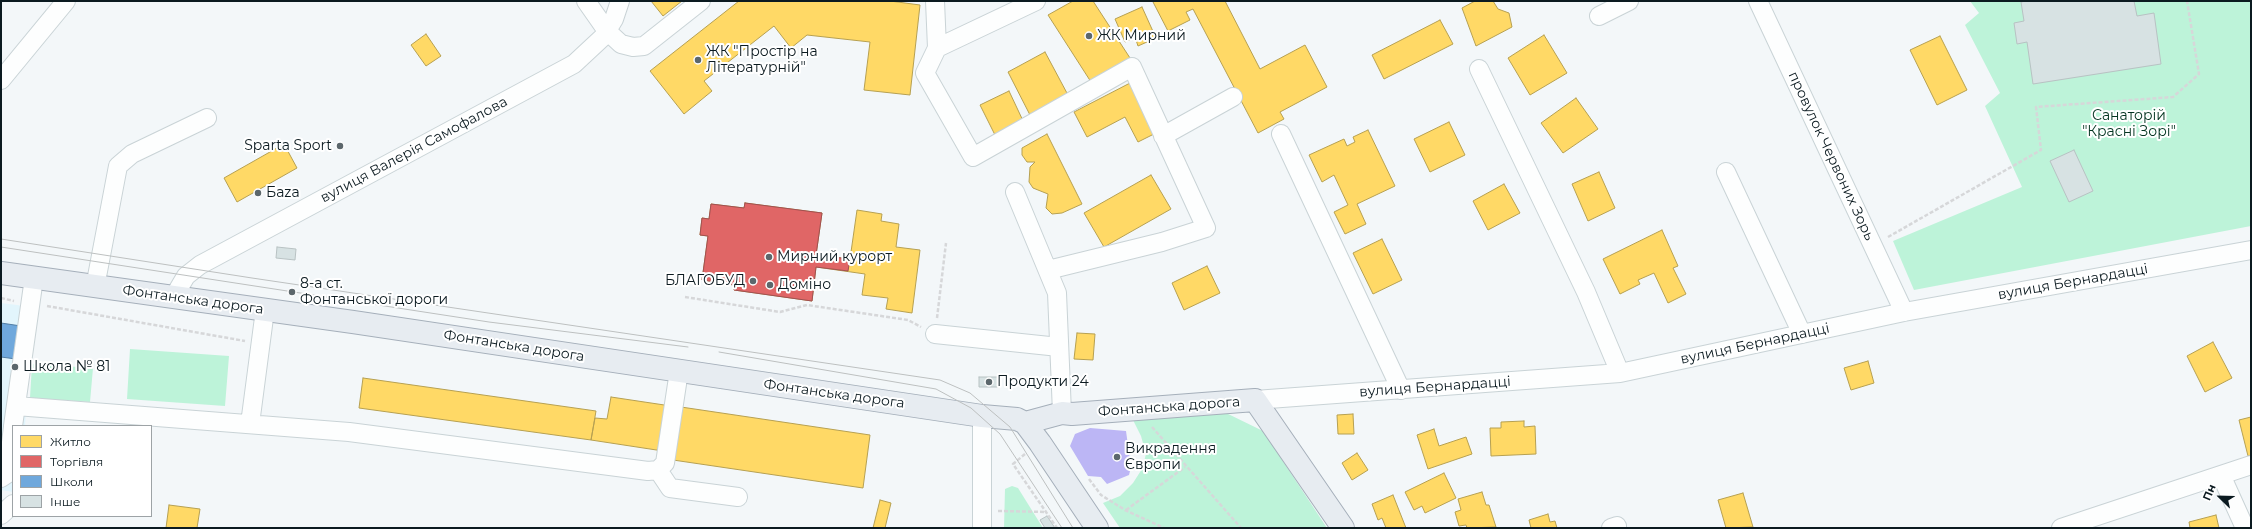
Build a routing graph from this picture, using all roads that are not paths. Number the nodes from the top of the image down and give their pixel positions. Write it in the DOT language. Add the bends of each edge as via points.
graph roads {
  1 [pos="66,1"];
  2 [pos="586,1"];
  3 [pos="620,1"];
  4 [pos="701,1"];
  5 [pos="935,1"];
  6 [pos="1036,1"];
  7 [pos="1629,1"];
  8 [pos="1758,1"];
  9 [pos="1599,16"];
  10 [pos="607,31"];
  11 [pos="937,48"];
  12 [pos="1479,69"];
  13 [pos="1,80"];
  14 [pos="1233,97"];
  15 [pos="207,118"];
  16 [pos="1281,134"];
  17 [pos="1163,136"];
  18 [pos="1726,172"];
  19 [pos="1015,192"];
  20 [pos="2251,250"];
  21 [pos="1048,270"];
  22 [pos="1,274"];
  23 [pos="34,278"];
  24 [pos="95,287"];
  25 [pos="173,298"];
  26 [pos="265,310"];
  27 [pos="1904,312"];
  28 [pos="935,334"];
  29 [pos="1802,334"];
  30 [pos="1059,347"];
  31 [pos="679,371"];
  32 [pos="1620,373"];
  33 [pos="1401,390"];
  34 [pos="1255,400"];
  35 [pos="16,406"];
  36 [pos="1062,413"];
  37 [pos="982,416"];
  38 [pos="1025,423"];
  39 [pos="250,424"];
  40 [pos="13,425"];
  41 [pos="12,435"];
  42 [pos="2251,465"];
  43 [pos="658,470"];
  44 [pos="2221,475"];
  45 [pos="1,478"];
  46 [pos="738,497"];
  47 [pos="12,505"];
  48 [pos="1,515"];
  49 [pos="982,528"];
  50 [pos="1098,528"];
  51 [pos="1343,528"];
  52 [pos="2061,528"];
  53 [pos="2245,528"];
  1 -- 13 [label="street"];
  2 -- 10 [label="street"];
  3 -- 10 [label="street, вулиця Валерія Самофалова"];
  4 -- 10 [label="street" via="644,46 621,44"];
  5 -- 11 [label="street"];
  6 -- 11 [label="street"];
  7 -- 9 [label="street"];
  8 -- 27 [label="street, провулок Червоних Зорь"];
  10 -- 25 [label="street, вулиця Валерія Самофалова" via="591,50 574,64 200,265 186,276"];
  11 -- 17 [label="street" via="925,73 973,157 1132,67"];
  12 -- 32 [label="street" via="1586,292"];
  14 -- 17 [label="street"];
  15 -- 24 [label="street" via="132,154 118,166"];
  16 -- 33 [label="street"];
  17 -- 21 [label="street" via="1206,228 1162,242"];
  18 -- 29 [label="street"];
  19 -- 21 [label="street"];
  20 -- 27 [label="street, вулиця Бернардацці"];
  21 -- 30 [label="street" via="1057,293"];
  22 -- 23 [label="main road, Фонтанська дорога"];
  23 -- 24 [label="main road, Фонтанська дорога"];
  23 -- 35 [label="street"];
  24 -- 25 [label="main road, Фонтанська дорога"];
  25 -- 26 [label="main road, Фонтанська дорога"];
  26 -- 31 [label="main road, Фонтанська дорога"];
  26 -- 39 [label="street"];
  27 -- 29 [label="street, вулиця Бернардацці"];
  28 -- 30 [label="street"];
  29 -- 32 [label="street, вулиця Бернардацці"];
  30 -- 36 [label="street"];
  31 -- 37 [label="main road, Фонтанська дорога"];
  31 -- 43 [label="street" via="665,463"];
  32 -- 33 [label="street, вулиця Бернардацці"];
  33 -- 34 [label="street, вулиця Бернардацці"];
  34 -- 36 [label="main road, Фонтанська дорога"];
  34 -- 51 [label="main road, Фонтанська дорога"];
  35 -- 39 [label="street"];
  35 -- 40 [label="street"];
  36 -- 38 [label="main road, Фонтанська дорога"];
  37 -- 38 [label="main road, Фонтанська дорога" via="1017,419"];
  37 -- 49 [label="street"];
  38 -- 50 [label="main road"];
  39 -- 43 [label="street" via="349,432 648,471"];
  41 -- 45 [label="street" via="7,474"];
  42 -- 44 [label="street"];
  43 -- 46 [label="street" via="670,488"];
  44 -- 52 [label="street"];
  44 -- 53 [label="street"];
  47 -- 48 [label="street"];
}
